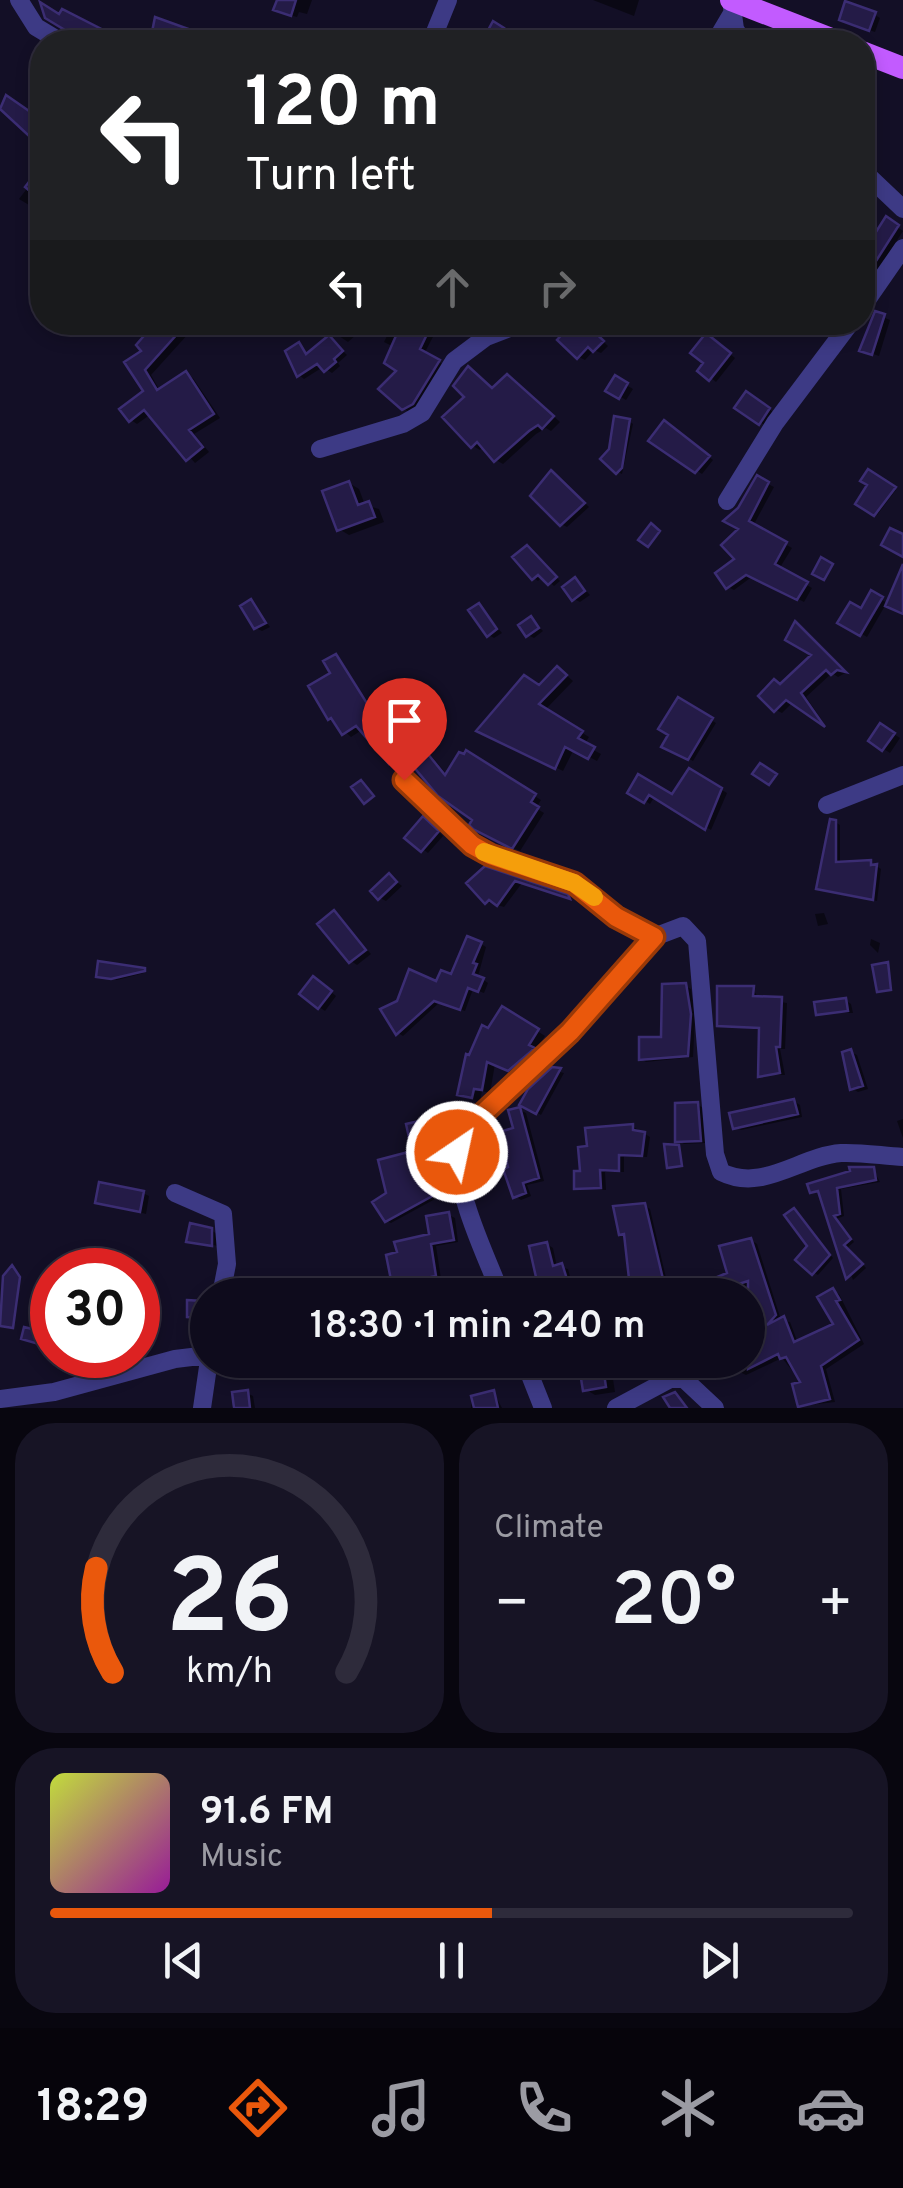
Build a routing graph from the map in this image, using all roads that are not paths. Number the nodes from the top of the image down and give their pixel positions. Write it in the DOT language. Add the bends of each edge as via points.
graph roads {
  1 [pos="19,0"];
  2 [pos="448,0"];
  3 [pos="731,5"];
  4 [pos="43,30"];
  5 [pos="436,30"];
  6 [pos="720,30"];
  7 [pos="739,30"];
  8 [pos="804,30"];
  9 [pos="875,57"];
  10 [pos="903,68"];
  11 [pos="875,182"];
  12 [pos="903,208"];
  13 [pos="903,248"];
  14 [pos="875,288"];
  15 [pos="491,335"];
  16 [pos="842,335"];
  17 [pos="320,449"];
  18 [pos="726,501"];
  19 [pos="903,775"];
  20 [pos="404,780"];
  21 [pos="827,804"];
  22 [pos="654,937"];
  23 [pos="903,1157"];
  24 [pos="175,1193"];
  25 [pos="224,1278"];
  26 [pos="495,1278"];
  27 [pos="190,1359"];
  28 [pos="206,1378"];
  29 [pos="531,1378"];
  30 [pos="0,1399"];
  31 [pos="202,1408"];
  32 [pos="542,1408"];
  33 [pos="616,1408"];
  34 [pos="715,1408"];
  1 -- 4 [label="street"];
  2 -- 5 [label="street"];
  3 -- 6 [label="street"];
  3 -- 7 [label="street"];
  3 -- 8 [label="main road"];
  9 -- 10 [label="main road"];
  11 -- 12 [label="street"];
  13 -- 14 [label="street"];
  15 -- 17 [label="street" via="454,361 422,413"];
  16 -- 18 [label="street"];
  19 -- 21 [label="street"];
  20 -- 22 [label="street" via="472,845 574,883"];
  22 -- 23 [label="street" via="684,926 697,941 721,1172 757,1178 838,1153"];
  22 -- 26 [label="street" via="570,1032 461,1134 460,1180"];
  24 -- 25 [label="street" via="223,1214"];
  27 -- 30 [label="street"];
  28 -- 31 [label="street"];
  29 -- 32 [label="street"];
  33 -- 34 [label="street" via="670,1379 684,1379"];
}
